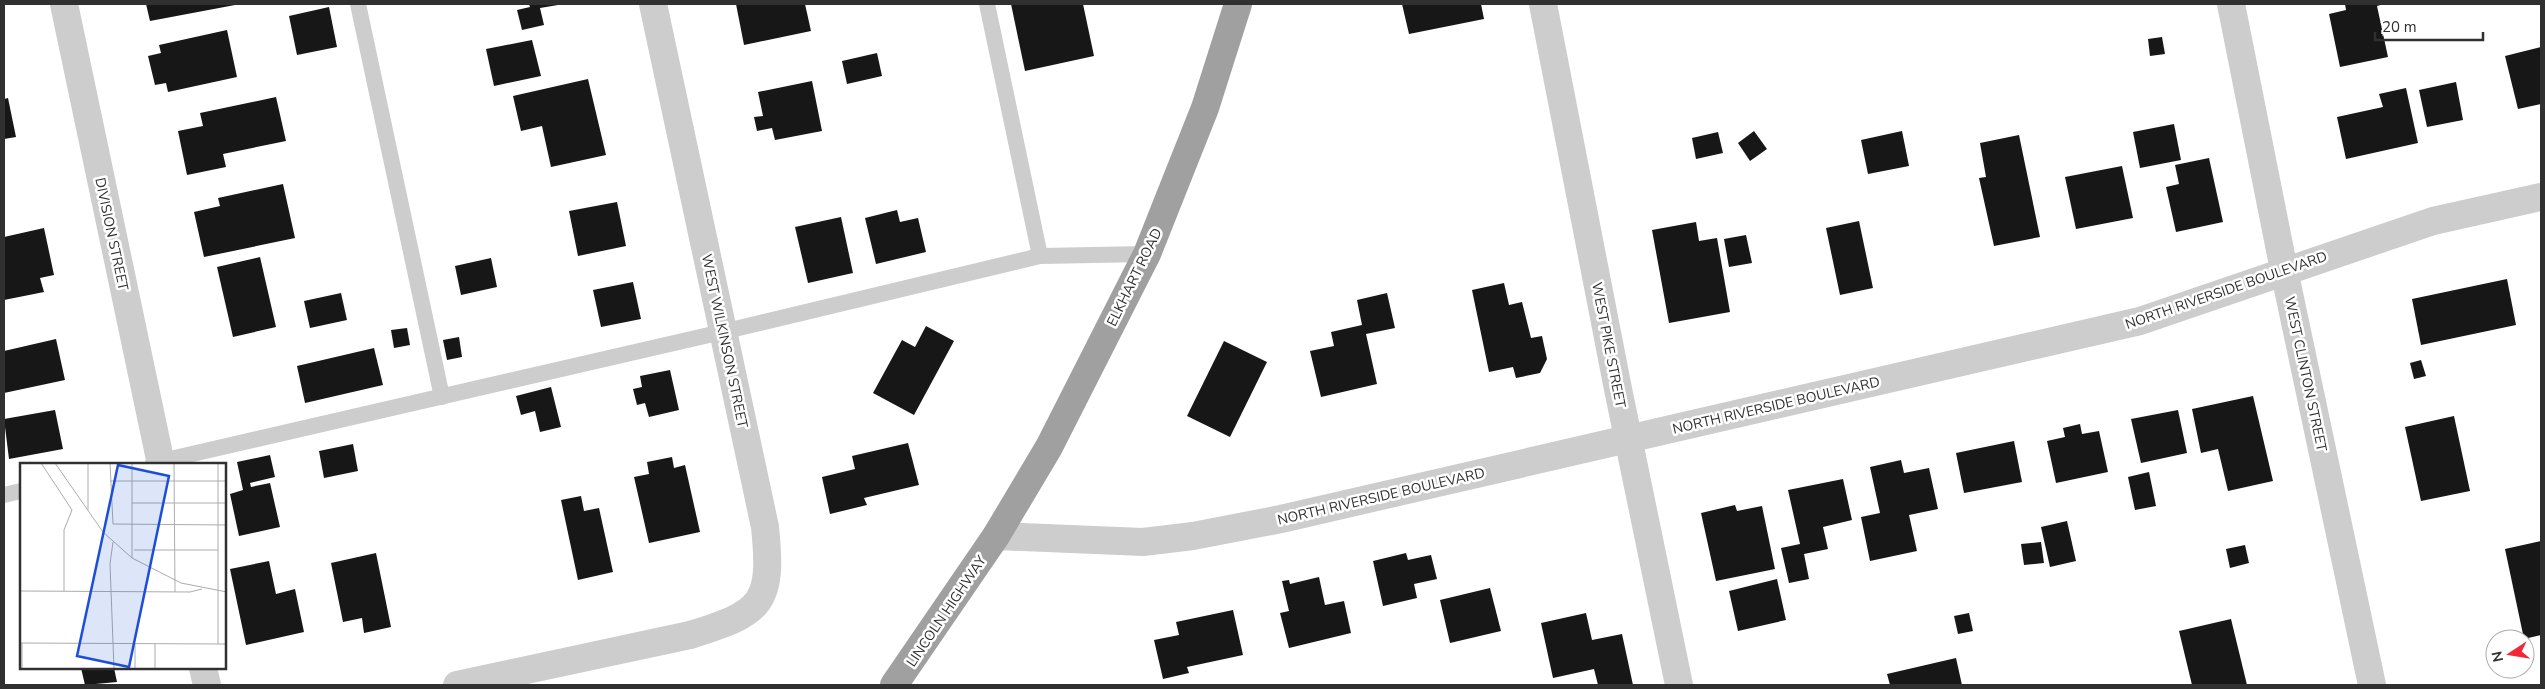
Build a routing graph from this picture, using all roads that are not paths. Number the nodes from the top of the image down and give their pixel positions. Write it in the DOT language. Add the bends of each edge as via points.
graph roads {
  1 [pos="64,4"];
  2 [pos="358,4"];
  3 [pos="653,4"];
  4 [pos="987,4"];
  5 [pos="1238,4"];
  6 [pos="1543,4"];
  7 [pos="2231,4"];
  8 [pos="2541,197"];
  9 [pos="1147,254"];
  10 [pos="1040,256"];
  11 [pos="2284,270"];
  12 [pos="722,332"];
  13 [pos="442,397"];
  14 [pos="1628,439"];
  15 [pos="156,463"];
  16 [pos="20,491"];
  17 [pos="4,495"];
  18 [pos="996,536"];
  19 [pos="203,669"];
  20 [pos="207,685"];
  21 [pos="457,685"];
  22 [pos="894,685"];
  23 [pos="1678,685"];
  24 [pos="2372,685"];
  1 -- 15 [label="street, DIVISION STREET"];
  2 -- 13 [label="lane"];
  3 -- 12 [label="street, WEST WILKINSON STREET"];
  4 -- 10 [label="lane"];
  5 -- 9 [label="highway, ELKHART ROAD" via="1206,108"];
  6 -- 14 [label="street, WEST PIKE STREET"];
  7 -- 11 [label="street, WEST CLINTON STREET"];
  8 -- 11 [label="street, NORTH RIVERSIDE BOULEVARD" via="2432,221"];
  9 -- 10 [label="lane"];
  9 -- 18 [label="highway, ELKHART ROAD" via="1049,447"];
  10 -- 12 [label="lane"];
  11 -- 14 [label="street, NORTH RIVERSIDE BOULEVARD" via="2140,321"];
  11 -- 24 [label="street, WEST CLINTON STREET"];
  12 -- 13 [label="lane"];
  12 -- 21 [label="street, WEST WILKINSON STREET" via="765,527 769,563 766,590 756,606 742,617 690,635"];
  13 -- 15 [label="lane"];
  14 -- 18 [label="street, NORTH RIVERSIDE BOULEVARD" via="1290,517 1193,536 1114,542 1088,538"];
  14 -- 23 [label="street, WEST PIKE STREET"];
  16 -- 17 [label="lane"];
  18 -- 22 [label="highway, LINCOLN HIGHWAY"];
  19 -- 20 [label="street"];
}
